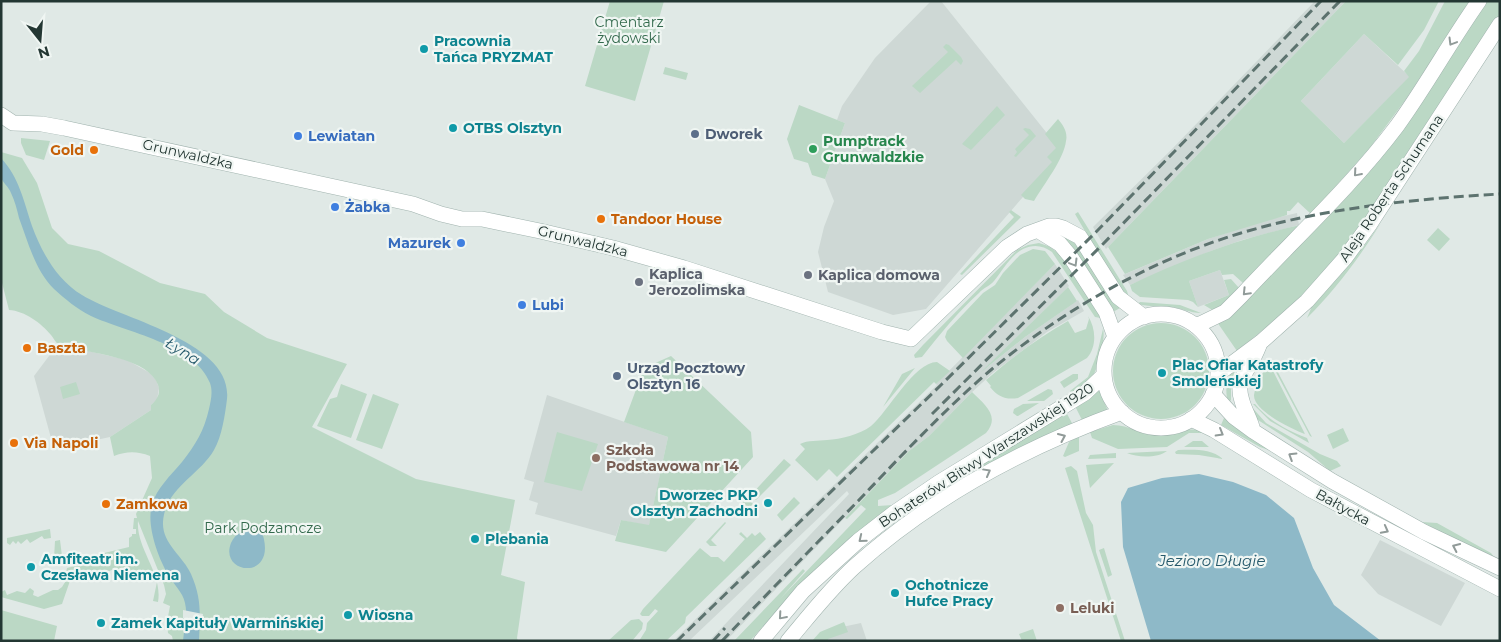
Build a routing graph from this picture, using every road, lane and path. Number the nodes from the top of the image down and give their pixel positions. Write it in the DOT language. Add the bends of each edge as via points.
graph roads {
  1 [pos="1479,1"];
  2 [pos="1500,24"];
  3 [pos="1,111"];
  4 [pos="1,115"];
  5 [pos="42,124"];
  6 [pos="1039,231"];
  7 [pos="1144,317"];
  8 [pos="1196,326"];
  9 [pos="1115,337"];
  10 [pos="1261,342"];
  11 [pos="1218,374"];
  12 [pos="1104,375"];
  13 [pos="1213,394"];
  14 [pos="1122,412"];
  15 [pos="1191,419"];
  16 [pos="1252,431"];
  17 [pos="1500,568"];
  18 [pos="1500,589"];
  19 [pos="761,641"];
  20 [pos="788,641"];
  1 -- 8 [label="main road, one-way" via="1396,126 1356,174 1242,296 1225,312"];
  2 -- 10 [label="main road, Aleja Roberta Schumana" via="1358,242 1307,301"];
  3 -- 5 [label="main road, Grunwaldzka"];
  4 -- 5 [label="main road, Grunwaldzka" via="13,123"];
  5 -- 6 [label="main road, Grunwaldzka" via="421,206 462,219 482,219 540,230 674,265 911,339 1007,248 1027,234"];
  6 -- 7 [label="main road" via="1056,226 1080,237 1118,297"];
  6 -- 9 [label="main road, one-way" via="1060,244 1070,256 1106,312"];
  7 -- 8 [label="main road" via="1162,314 1180,317"];
  7 -- 9 [label="main road" via="1133,321"];
  8 -- 11 [label="main road" via="1213,347"];
  9 -- 12 [label="main road" via="1107,355"];
  10 -- 11 [label="main road, Aleja Roberta Schumana"];
  10 -- 16 [label="main road" via="1239,384 1246,414 1252,421"];
  11 -- 13 [label="main road"];
  12 -- 14 [label="main road" via="1110,395"];
  12 -- 19 [label="main road, Bohaterów Bitwy Warszawskiej 1920, one-way" via="1085,393 894,513 803,591"];
  13 -- 15 [label="main road"];
  13 -- 16 [label="main road, Bałtycka"];
  14 -- 15 [label="main road" via="1134,421 1162,428"];
  20 -- 14 [label="main road, Bohaterów Bitwy Warszawskiej 1920, one-way" via="852,569 931,506 1018,456"];
  15 -- 18 [label="main road, Bałtycka, one-way" via="1311,490"];
  17 -- 16 [label="main road, Bałtycka, one-way" via="1386,512"];
}
